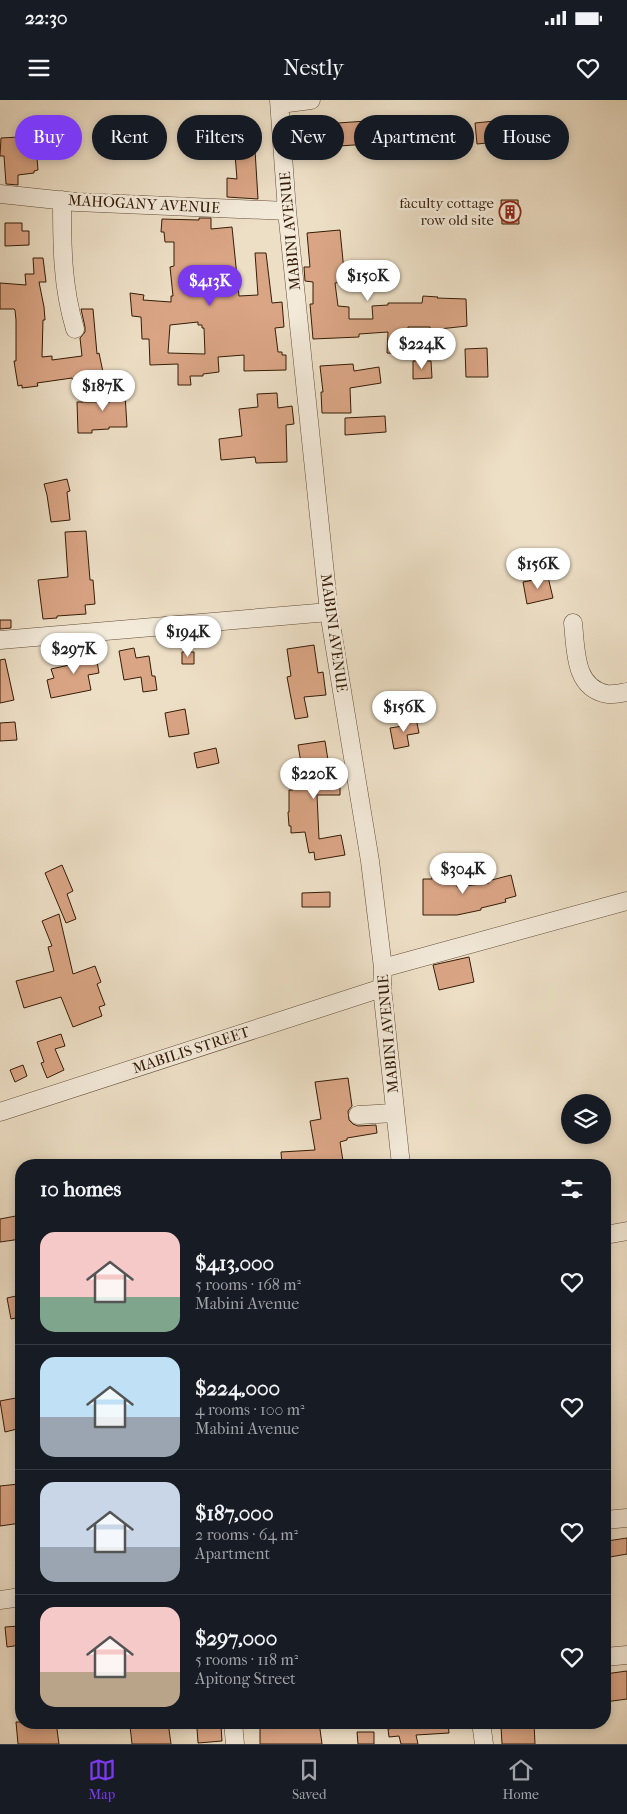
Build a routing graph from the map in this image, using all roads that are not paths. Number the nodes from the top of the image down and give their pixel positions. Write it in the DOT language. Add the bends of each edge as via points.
graph roads {
  1 [pos="311,100"];
  2 [pos="280,102"];
  3 [pos="0,194"];
  4 [pos="62,200"];
  5 [pos="287,211"];
  6 [pos="75,329"];
  7 [pos="329,612"];
  8 [pos="573,623"];
  9 [pos="0,640"];
  10 [pos="627,692"];
  11 [pos="627,901"];
  12 [pos="383,968"];
  13 [pos="382,988"];
  14 [pos="0,1112"];
  15 [pos="395,1113"];
  16 [pos="358,1115"];
  17 [pos="400,1159"];
  18 [pos="627,1231"];
  19 [pos="611,1234"];
  20 [pos="627,1518"];
  21 [pos="611,1519"];
  22 [pos="15,1598"];
  23 [pos="0,1600"];
  24 [pos="627,1656"];
  25 [pos="611,1657"];
  26 [pos="233,1729"];
  27 [pos="482,1729"];
  28 [pos="235,1744"];
  29 [pos="484,1744"];
  1 -- 2 [label="street"];
  2 -- 5 [label="street, MABINI AVENUE"];
  3 -- 4 [label="street, MAHOGANY AVENUE"];
  4 -- 5 [label="street, MAHOGANY AVENUE"];
  4 -- 6 [label="street" via="63,264"];
  5 -- 7 [label="street, MABINI AVENUE"];
  7 -- 9 [label="street"];
  7 -- 12 [label="street, MABINI AVENUE" via="370,861"];
  8 -- 10 [label="street" via="577,662 585,683 593,690 609,694"];
  11 -- 12 [label="street"];
  12 -- 13 [label="street, MABINI AVENUE"];
  13 -- 14 [label="street, MABILIS STREET"];
  13 -- 15 [label="street, MABINI AVENUE"];
  15 -- 16 [label="street"];
  15 -- 17 [label="street, MABINI AVENUE"];
  18 -- 19 [label="street"];
  20 -- 21 [label="street"];
  22 -- 23 [label="street"];
  24 -- 25 [label="street"];
  26 -- 28 [label="street"];
  27 -- 29 [label="street"];
}
